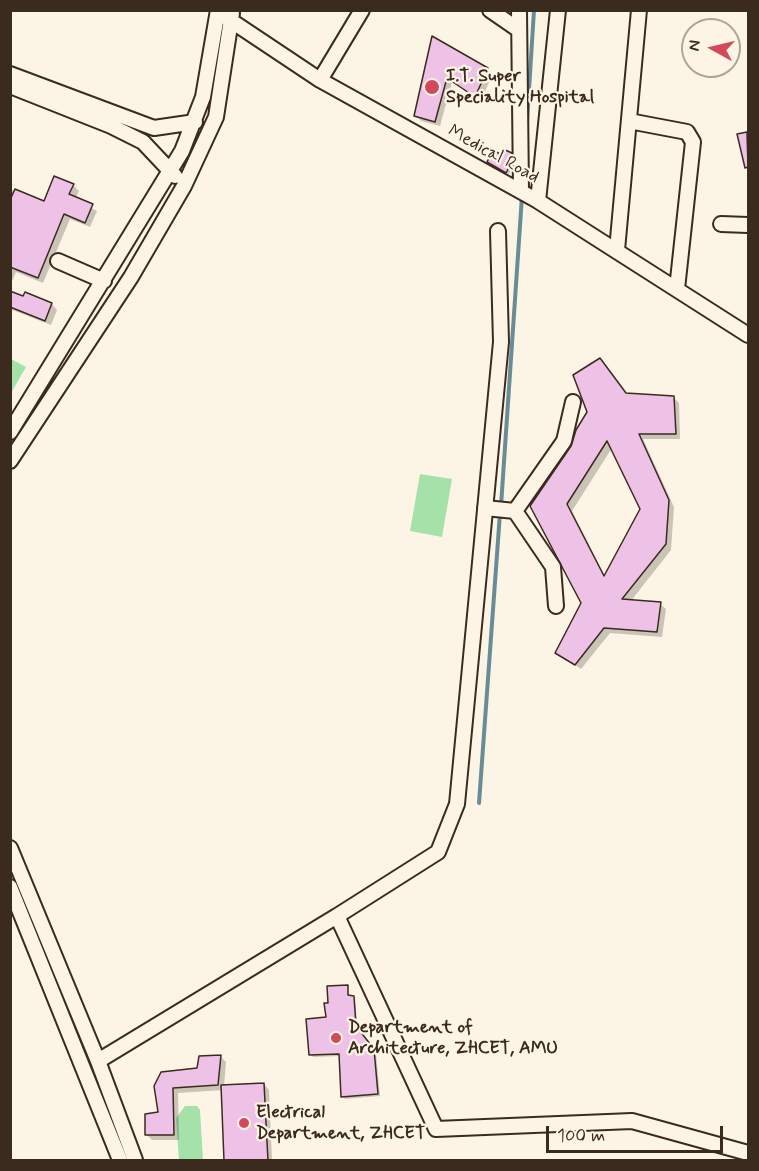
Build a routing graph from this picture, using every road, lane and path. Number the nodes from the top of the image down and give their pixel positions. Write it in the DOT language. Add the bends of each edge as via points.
graph roads {
  1 [pos="344,10"];
  2 [pos="490,10"];
  3 [pos="519,10"];
  4 [pos="558,10"];
  5 [pos="639,10"];
  6 [pos="225,13"];
  7 [pos="360,14"];
  8 [pos="519,30"];
  9 [pos="10,74"];
  10 [pos="320,80"];
  11 [pos="10,86"];
  12 [pos="629,121"];
  13 [pos="195,122"];
  14 [pos="170,170"];
  15 [pos="184,186"];
  16 [pos="521,191"];
  17 [pos="538,201"];
  18 [pos="721,224"];
  19 [pos="748,225"];
  20 [pos="498,231"];
  21 [pos="617,250"];
  22 [pos="58,261"];
  23 [pos="104,281"];
  24 [pos="677,289"];
  25 [pos="748,335"];
  26 [pos="573,402"];
  27 [pos="10,432"];
  28 [pos="10,461"];
  29 [pos="485,508"];
  30 [pos="515,511"];
  31 [pos="556,606"];
  32 [pos="10,848"];
  33 [pos="10,886"];
  34 [pos="336,916"];
  35 [pos="98,1061"];
  36 [pos="748,1153"];
  37 [pos="120,1161"];
  38 [pos="135,1161"];
  1 -- 7 [label="street"];
  2 -- 8 [label="street"];
  3 -- 8 [label="street"];
  4 -- 17 [label="street"];
  5 -- 12 [label="street"];
  6 -- 10 [label="street, Medical Road"];
  6 -- 13 [label="street"];
  6 -- 15 [label="street" via="216,117"];
  7 -- 10 [label="street"];
  8 -- 16 [label="street"];
  9 -- 13 [label="street" via="154,128"];
  10 -- 16 [label="street, Medical Road"];
  11 -- 14 [label="street" via="143,142"];
  12 -- 21 [label="street"];
  12 -- 24 [label="street" via="687,132 693,142"];
  13 -- 14 [label="street"];
  14 -- 15 [label="street"];
  14 -- 23 [label="street"];
  15 -- 28 [label="street"];
  16 -- 17 [label="street, Medical Road"];
  17 -- 21 [label="street, Medical Road"];
  18 -- 19 [label="street"];
  20 -- 29 [label="street" via="501,342"];
  21 -- 24 [label="street, Medical Road"];
  22 -- 23 [label="street"];
  23 -- 27 [label="street"];
  24 -- 25 [label="street, Medical Road"];
  26 -- 30 [label="street" via="564,441"];
  29 -- 30 [label="street"];
  29 -- 34 [label="street" via="457,804 438,852"];
  30 -- 31 [label="street" via="553,567"];
  32 -- 35 [label="street"];
  33 -- 37 [label="street"];
  34 -- 35 [label="street"];
  34 -- 36 [label="street" via="436,1128 632,1121"];
  35 -- 38 [label="street"];
}
